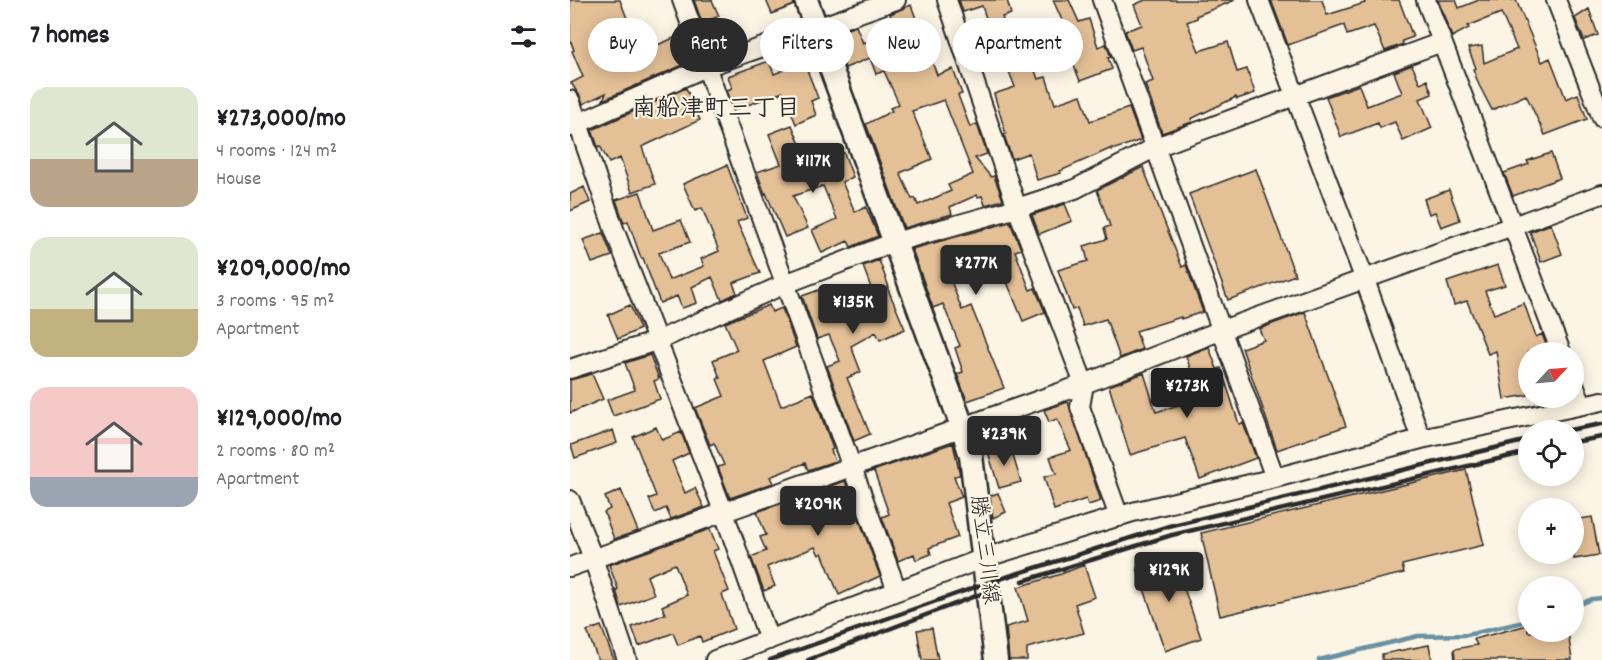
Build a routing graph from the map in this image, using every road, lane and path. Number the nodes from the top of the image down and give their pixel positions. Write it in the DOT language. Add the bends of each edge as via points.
graph roads {
  1 [pos="682,0"];
  2 [pos="806,0"];
  3 [pos="896,0"];
  4 [pos="947,0"];
  5 [pos="1102,0"];
  6 [pos="1259,0"];
  7 [pos="1426,0"];
  8 [pos="1556,0"];
  9 [pos="689,18"];
  10 [pos="813,18"];
  11 [pos="841,18"];
  12 [pos="1442,42"];
  13 [pos="693,72"];
  14 [pos="708,72"];
  15 [pos="833,72"];
  16 [pos="1295,97"];
  17 [pos="570,100"];
  18 [pos="1602,118"];
  19 [pos="574,125"];
  20 [pos="1156,147"];
  21 [pos="1602,194"];
  22 [pos="1017,208"];
  23 [pos="1513,226"];
  24 [pos="895,242"];
  25 [pos="1365,280"];
  26 [pos="785,284"];
  27 [pos="1222,330"];
  28 [pos="659,340"];
  29 [pos="1557,342"];
  30 [pos="570,369"];
  31 [pos="1084,384"];
  32 [pos="1602,401"];
  33 [pos="1584,405"];
  34 [pos="1568,408"];
  35 [pos="962,426"];
  36 [pos="1421,439"];
  37 [pos="853,467"];
  38 [pos="1275,477"];
  39 [pos="570,500"];
  40 [pos="724,513"];
  41 [pos="1119,517"];
  42 [pos="593,558"];
  43 [pos="984,558"];
  44 [pos="570,567"];
  45 [pos="897,591"];
  46 [pos="769,640"];
  47 [pos="627,660"];
  48 [pos="715,660"];
  49 [pos="996,660"];
  1 -- 9 [label="street"];
  2 -- 10 [label="main road, 勝立三川線"];
  3 -- 11 [label="street"];
  4 -- 22 [label="street"];
  5 -- 20 [label="street"];
  6 -- 16 [label="street"];
  7 -- 12 [label="street"];
  8 -- 18 [label="street"];
  12 -- 16 [label="street"];
  12 -- 23 [label="street"];
  13 -- 19 [label="street"];
  14 -- 26 [label="street"];
  15 -- 24 [label="main road, 勝立三川線"];
  16 -- 20 [label="street"];
  16 -- 25 [label="street"];
  17 -- 19 [label="street"];
  19 -- 28 [label="street"];
  20 -- 22 [label="street" via="1075,189"];
  20 -- 27 [label="street"];
  21 -- 23 [label="street"];
  22 -- 24 [label="street"];
  22 -- 31 [label="street"];
  23 -- 25 [label="street"];
  23 -- 29 [label="street"];
  24 -- 26 [label="street"];
  24 -- 35 [label="main road, 勝立三川線"];
  25 -- 27 [label="street"];
  25 -- 36 [label="street"];
  26 -- 28 [label="street"];
  26 -- 37 [label="street"];
  27 -- 31 [label="street"];
  27 -- 38 [label="street"];
  28 -- 30 [label="street"];
  28 -- 40 [label="street"];
  31 -- 35 [label="street"];
  31 -- 41 [label="street" via="1080,407"];
  32 -- 33 [label="street"];
  34 -- 36 [label="street"];
  35 -- 37 [label="street"];
  35 -- 43 [label="main road, 勝立三川線" via="971,456"];
  36 -- 38 [label="street"];
  37 -- 40 [label="street"];
  37 -- 45 [label="street"];
  38 -- 41 [label="street"];
  39 -- 42 [label="street"];
  40 -- 42 [label="street"];
  40 -- 46 [label="street"];
  41 -- 43 [label="street"];
  42 -- 44 [label="street"];
  42 -- 47 [label="street"];
  43 -- 45 [label="street"];
  43 -- 49 [label="main road, 勝立三川線"];
  45 -- 46 [label="street"];
  46 -- 48 [label="street"];
}
